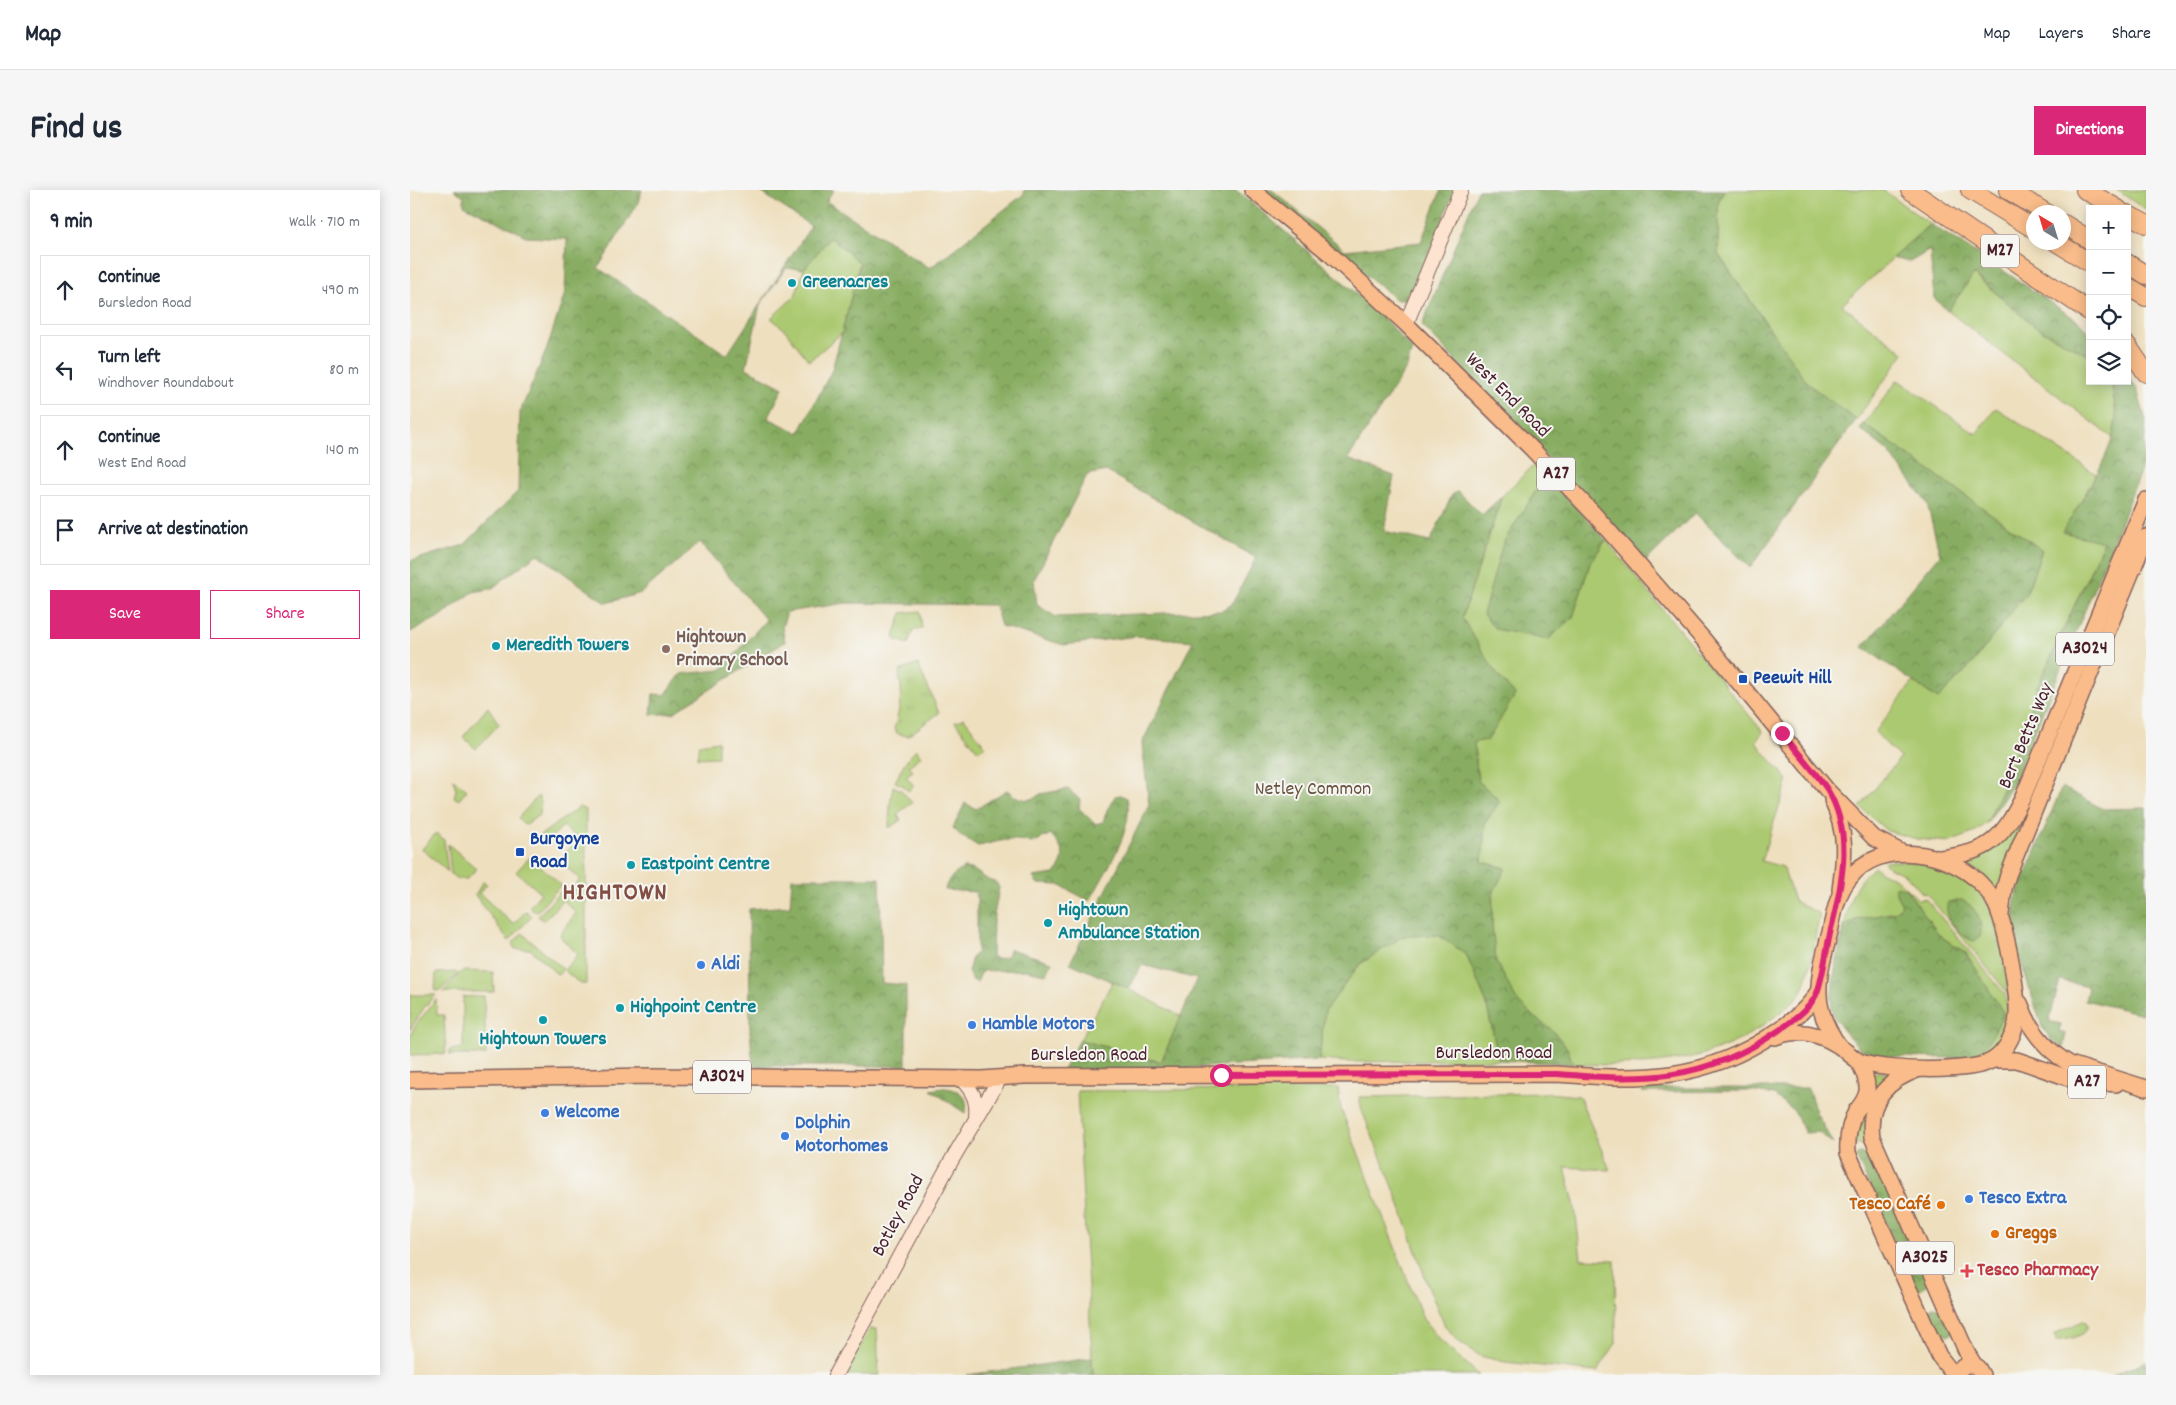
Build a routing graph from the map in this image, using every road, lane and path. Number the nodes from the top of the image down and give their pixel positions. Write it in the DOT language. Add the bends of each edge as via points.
graph roads {
  1 [pos="1252,190"];
  2 [pos="1461,190"];
  3 [pos="1910,190"];
  4 [pos="1970,190"];
  5 [pos="2008,190"];
  6 [pos="2085,190"];
  7 [pos="2033,205"];
  8 [pos="2111,205"];
  9 [pos="2131,216"];
  10 [pos="2026,224"];
  11 [pos="2146,224"];
  12 [pos="2071,228"];
  13 [pos="2086,238"];
  14 [pos="2069,250"];
  15 [pos="2086,261"];
  16 [pos="2131,266"];
  17 [pos="2146,275"];
  18 [pos="2086,309"];
  19 [pos="1406,324"];
  20 [pos="2131,351"];
  21 [pos="2146,373"];
  22 [pos="2146,500"];
  23 [pos="2146,537"];
  24 [pos="1827,790"];
  25 [pos="1903,853"];
  26 [pos="1934,858"];
  27 [pos="1838,899"];
  28 [pos="2001,918"];
  29 [pos="1817,993"];
  30 [pos="2017,994"];
  31 [pos="1761,1042"];
  32 [pos="1840,1047"];
  33 [pos="1994,1060"];
  34 [pos="1858,1061"];
  35 [pos="1924,1068"];
  36 [pos="961,1078"];
  37 [pos="1000,1078"];
  38 [pos="410,1080"];
  39 [pos="2141,1086"];
  40 [pos="976,1118"];
  41 [pos="1978,1370"];
  42 [pos="835,1375"];
  43 [pos="1955,1375"];
  1 -- 19 [label="main road, West End Road / A27" via="1329,252"];
  2 -- 19 [label="main road"];
  3 -- 18 [label="highway, M27"];
  4 -- 10 [label="highway, M27"];
  5 -- 7 [label="highway"];
  6 -- 8 [label="highway"];
  9 -- 11 [label="highway"];
  12 -- 13 [label="highway"];
  14 -- 15 [label="highway"];
  16 -- 17 [label="highway"];
  19 -- 24 [label="main road, West End Road / A27" via="1594,514 1704,640"];
  20 -- 21 [label="highway"];
  22 -- 26 [label="main road, Bert Betts Way / A3024" via="2010,824 1983,848 1958,856"];
  23 -- 28 [label="main road, Bert Betts Way / A3024" via="2008,875"];
  24 -- 25 [label="main road, West End Road / A27" via="1874,838"];
  24 -- 27 [label="main road, West End Road / A27" via="1844,839"];
  25 -- 26 [label="main road"];
  25 -- 27 [label="main road" via="1867,862 1848,879"];
  26 -- 28 [label="main road" via="1973,877 1989,894"];
  27 -- 29 [label="main road"];
  28 -- 30 [label="main road"];
  29 -- 31 [label="main road, Bursledon Road / A3024" via="1806,1009"];
  29 -- 32 [label="main road" via="1824,1018"];
  30 -- 33 [label="main road" via="2014,1031"];
  30 -- 39 [label="main road, A27" via="2026,1019 2060,1058"];
  31 -- 32 [label="main road, Bursledon Road / A3024" via="1798,1031"];
  31 -- 37 [label="main road, Bursledon Road / A3024" via="1714,1065 1657,1076"];
  32 -- 34 [label="main road"];
  33 -- 35 [label="main road" via="1965,1068"];
  33 -- 39 [label="main road, A27" via="2017,1060 2074,1080"];
  34 -- 35 [label="main road" via="1878,1066"];
  34 -- 43 [label="main road, A3025" via="1867,1091 1849,1127 1848,1153 1939,1356"];
  35 -- 41 [label="main road, A3025" via="1902,1076 1882,1094 1872,1114 1872,1137 1955,1326"];
  36 -- 37 [label="main road, Bursledon Road / A3024"];
  36 -- 38 [label="main road, Bursledon Road / A3024" via="652,1076"];
  36 -- 40 [label="main road" via="976,1099"];
  37 -- 40 [label="main road, Botley Road"];
  40 -- 42 [label="main road, Botley Road"];
  41 -- 43 [label="main road" via="1964,1365"];
}
